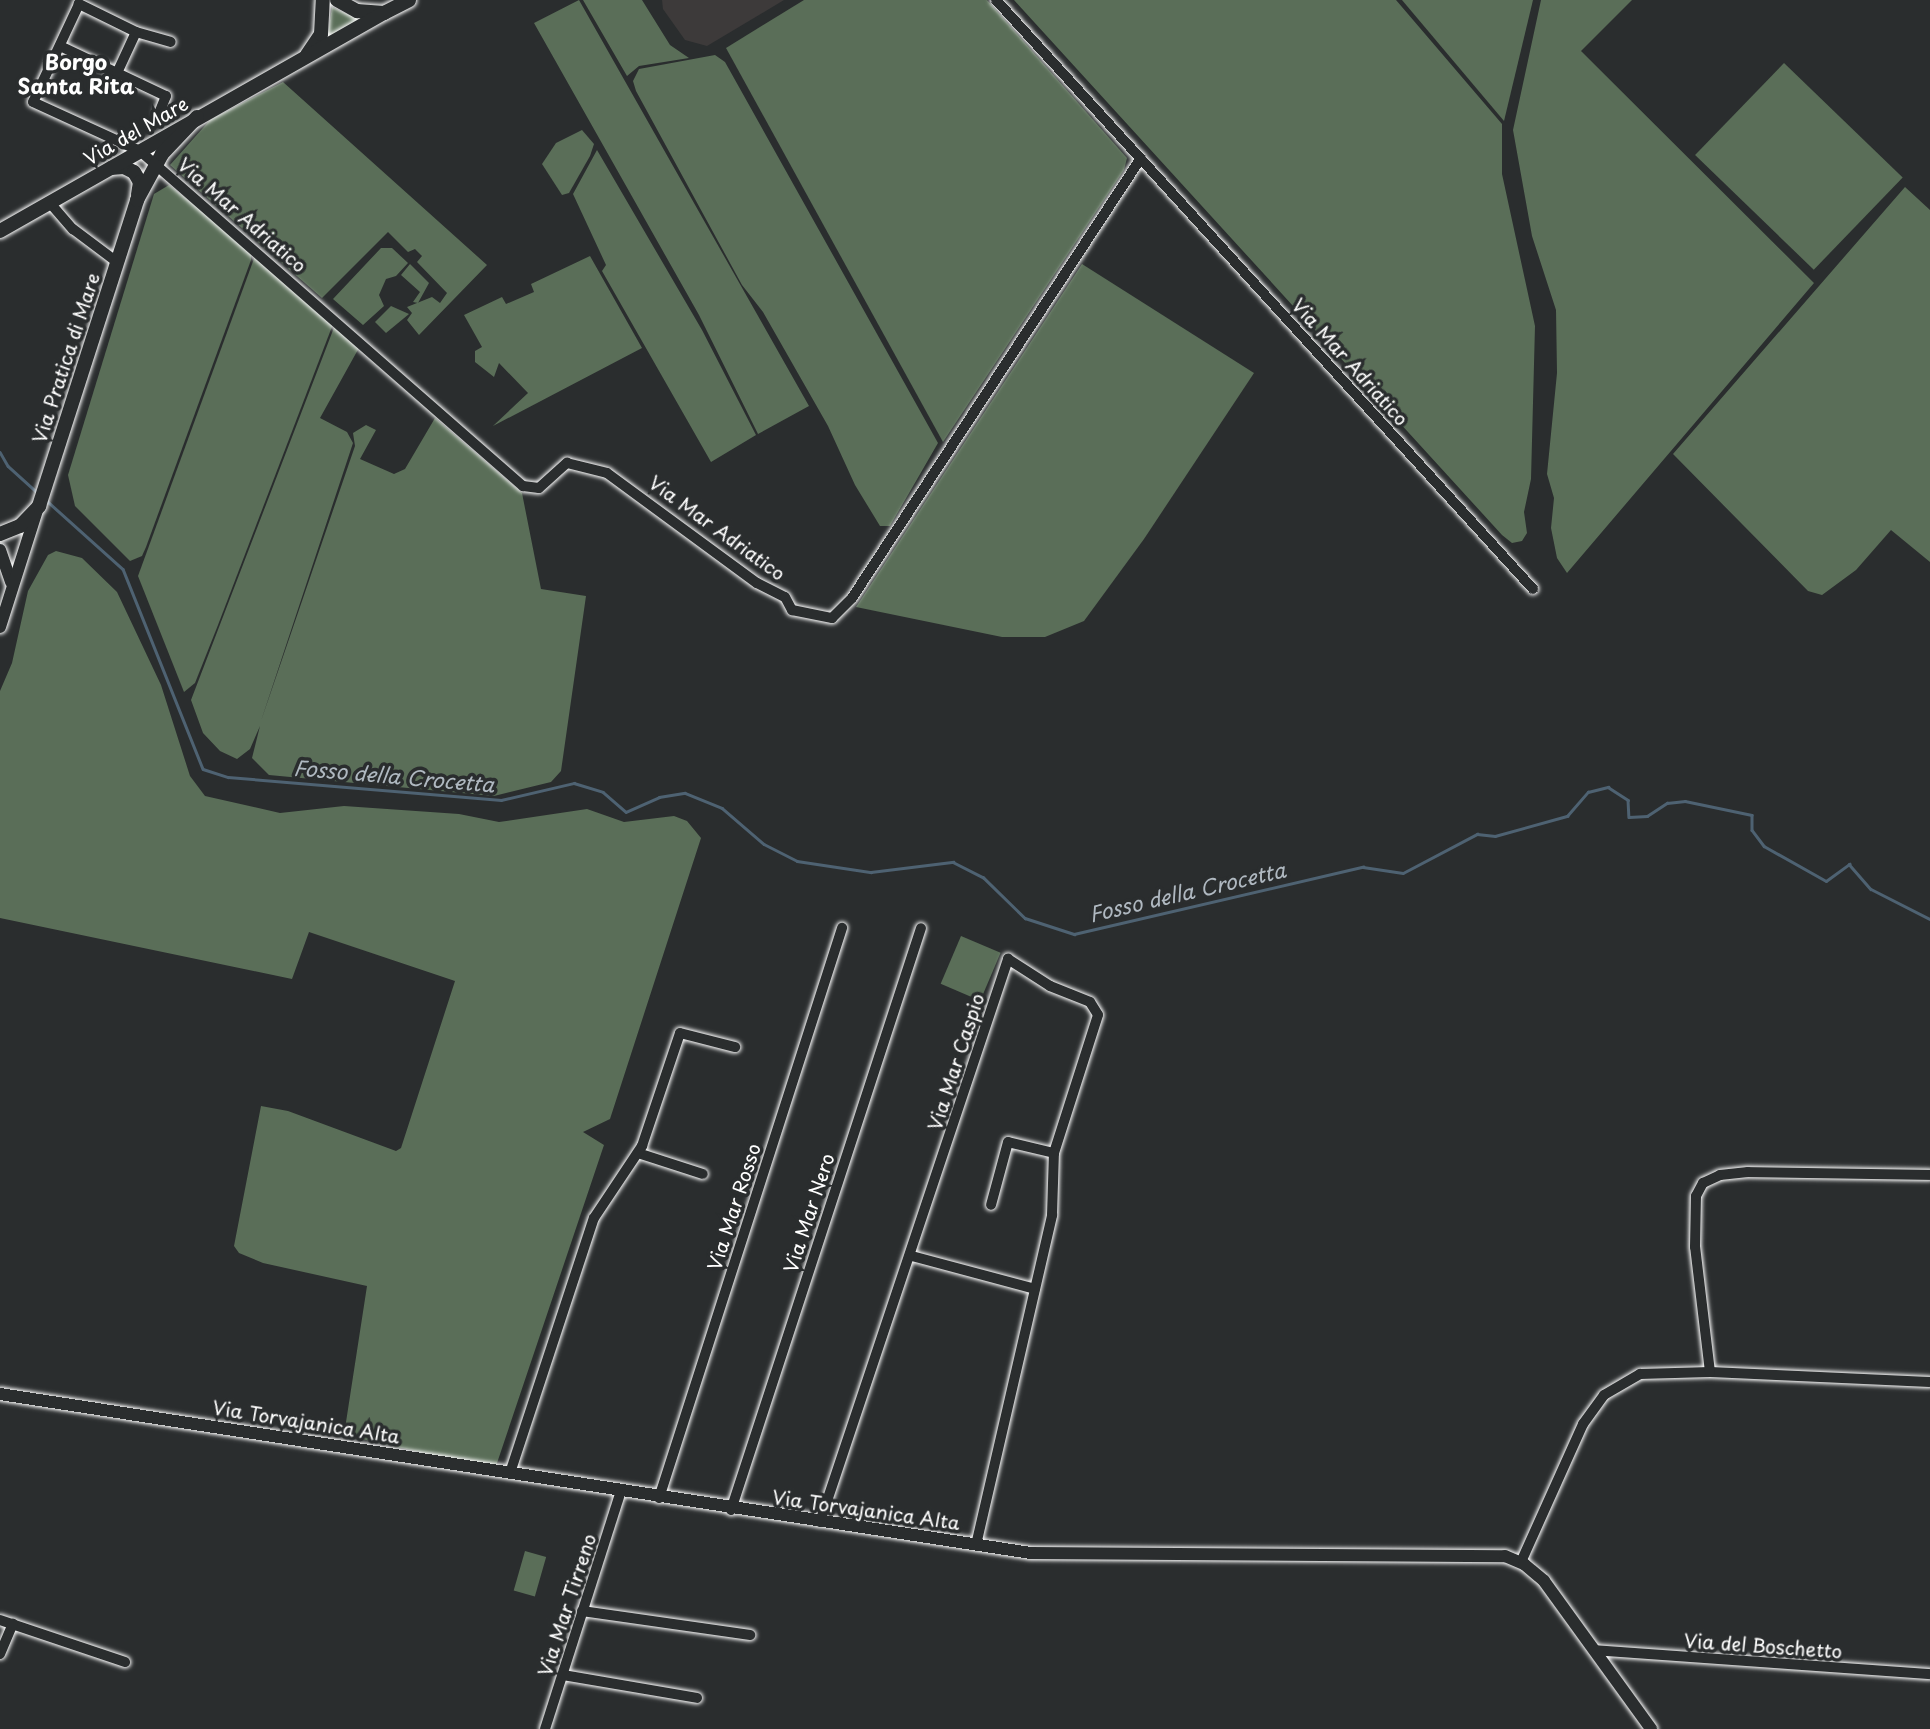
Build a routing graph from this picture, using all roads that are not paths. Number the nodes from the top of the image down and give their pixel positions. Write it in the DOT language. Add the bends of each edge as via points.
graph roads {
  1 [pos="323,0"];
  2 [pos="337,0"];
  3 [pos="409,0"];
  4 [pos="996,0"];
  5 [pos="384,13"];
  6 [pos="136,32"];
  7 [pos="171,42"];
  8 [pos="60,46"];
  9 [pos="292,67"];
  10 [pos="117,73"];
  11 [pos="159,113"];
  12 [pos="197,117"];
  13 [pos="140,151"];
  14 [pos="1142,158"];
  15 [pos="156,164"];
  16 [pos="110,168"];
  17 [pos="137,200"];
  18 [pos="50,202"];
  19 [pos="0,231"];
  20 [pos="117,262"];
  21 [pos="38,506"];
  22 [pos="0,534"];
  23 [pos="0,550"];
  24 [pos="12,589"];
  25 [pos="1533,589"];
  26 [pos="0,627"];
  27 [pos="842,928"];
  28 [pos="921,928"];
  29 [pos="735,1047"];
  30 [pos="638,1153"];
  31 [pos="1054,1153"];
  32 [pos="703,1174"];
  33 [pos="1930,1175"];
  34 [pos="991,1205"];
  35 [pos="912,1256"];
  36 [pos="1035,1289"];
  37 [pos="1710,1372"];
  38 [pos="1930,1382"];
  39 [pos="0,1394"];
  40 [pos="510,1473"];
  41 [pos="621,1491"];
  42 [pos="659,1498"];
  43 [pos="732,1510"];
  44 [pos="820,1522"];
  45 [pos="976,1545"];
  46 [pos="1521,1562"];
  47 [pos="582,1611"];
  48 [pos="0,1620"];
  49 [pos="13,1624"];
  50 [pos="750,1635"];
  51 [pos="1594,1650"];
  52 [pos="0,1654"];
  53 [pos="125,1662"];
  54 [pos="1930,1674"];
  55 [pos="563,1675"];
  56 [pos="697,1698"];
  57 [pos="545,1729"];
  58 [pos="1651,1729"];
  1 -- 9 [label="main road, Via del Mare" via="319,40"];
  2 -- 5 [label="main road" via="357,11"];
  3 -- 5 [label="main road, Via del Mare"];
  4 -- 14 [label="street, Via Mar Adriatico"];
  5 -- 9 [label="main road, Via del Mare"];
  6 -- 7 [label="street"];
  6 -- 8 [label="street" via="79,4"];
  6 -- 10 [label="street"];
  8 -- 10 [label="street"];
  8 -- 13 [label="street" via="33,102"];
  9 -- 12 [label="main road, Via del Mare"];
  10 -- 11 [label="street" via="166,96"];
  12 -- 13 [label="main road, Via del Mare"];
  12 -- 15 [label="main road, Via Pratica di Mare"];
  13 -- 15 [label="street"];
  13 -- 16 [label="main road, Via del Mare"];
  14 -- 15 [label="street, Via Mar Adriatico" via="852,598 832,618 792,610 785,597 757,583 607,473 567,463 539,488 523,486"];
  14 -- 25 [label="street, Via Mar Adriatico"];
  15 -- 17 [label="main road, Via Pratica di Mare"];
  16 -- 17 [label="main road" via="134,172 140,182"];
  16 -- 18 [label="main road, Via del Mare"];
  17 -- 20 [label="main road, Via Pratica di Mare"];
  18 -- 19 [label="main road, Via del Mare"];
  18 -- 20 [label="street" via="73,229"];
  20 -- 21 [label="main road, Via Pratica di Mare"];
  21 -- 22 [label="main road" via="20,526"];
  21 -- 24 [label="street, Via Pratica di Mare"];
  23 -- 24 [label="street" via="10,570"];
  24 -- 26 [label="street, Via Pratica di Mare"];
  27 -- 42 [label="street, Via Mar Rosso"];
  28 -- 43 [label="street, Via Mar Nero"];
  29 -- 30 [label="street" via="680,1032"];
  30 -- 32 [label="street"];
  30 -- 40 [label="street" via="595,1214"];
  31 -- 34 [label="street" via="1008,1142"];
  31 -- 35 [label="street, Via Mar Caspio" via="1098,1013 1090,1002 1044,983 1008,959"];
  31 -- 36 [label="street" via="1052,1215"];
  33 -- 37 [label="street" via="1748,1172 1720,1175 1703,1183 1696,1196 1695,1247"];
  35 -- 36 [label="street"];
  35 -- 44 [label="street, Via Mar Caspio"];
  36 -- 45 [label="street"];
  37 -- 38 [label="street"];
  37 -- 46 [label="street" via="1640,1374 1604,1395 1583,1424"];
  39 -- 40 [label="street, Via Torvajanica Alta"];
  40 -- 41 [label="street, Via Torvajanica Alta"];
  41 -- 42 [label="street, Via Torvajanica Alta"];
  41 -- 47 [label="street, Via Mar Tirreno"];
  42 -- 43 [label="street, Via Torvajanica Alta"];
  43 -- 44 [label="street, Via Torvajanica Alta"];
  44 -- 45 [label="street, Via Torvajanica Alta"];
  45 -- 46 [label="street, Via Torvajanica Alta" via="1075,1556 1496,1555"];
  46 -- 51 [label="street" via="1548,1586"];
  47 -- 50 [label="street"];
  47 -- 55 [label="street, Via Mar Tirreno"];
  48 -- 49 [label="street"];
  49 -- 52 [label="street"];
  49 -- 53 [label="street"];
  51 -- 54 [label="street, Via del Boschetto"];
  51 -- 58 [label="street"];
  55 -- 56 [label="street"];
  55 -- 57 [label="street, Via Mar Tirreno"];
}
